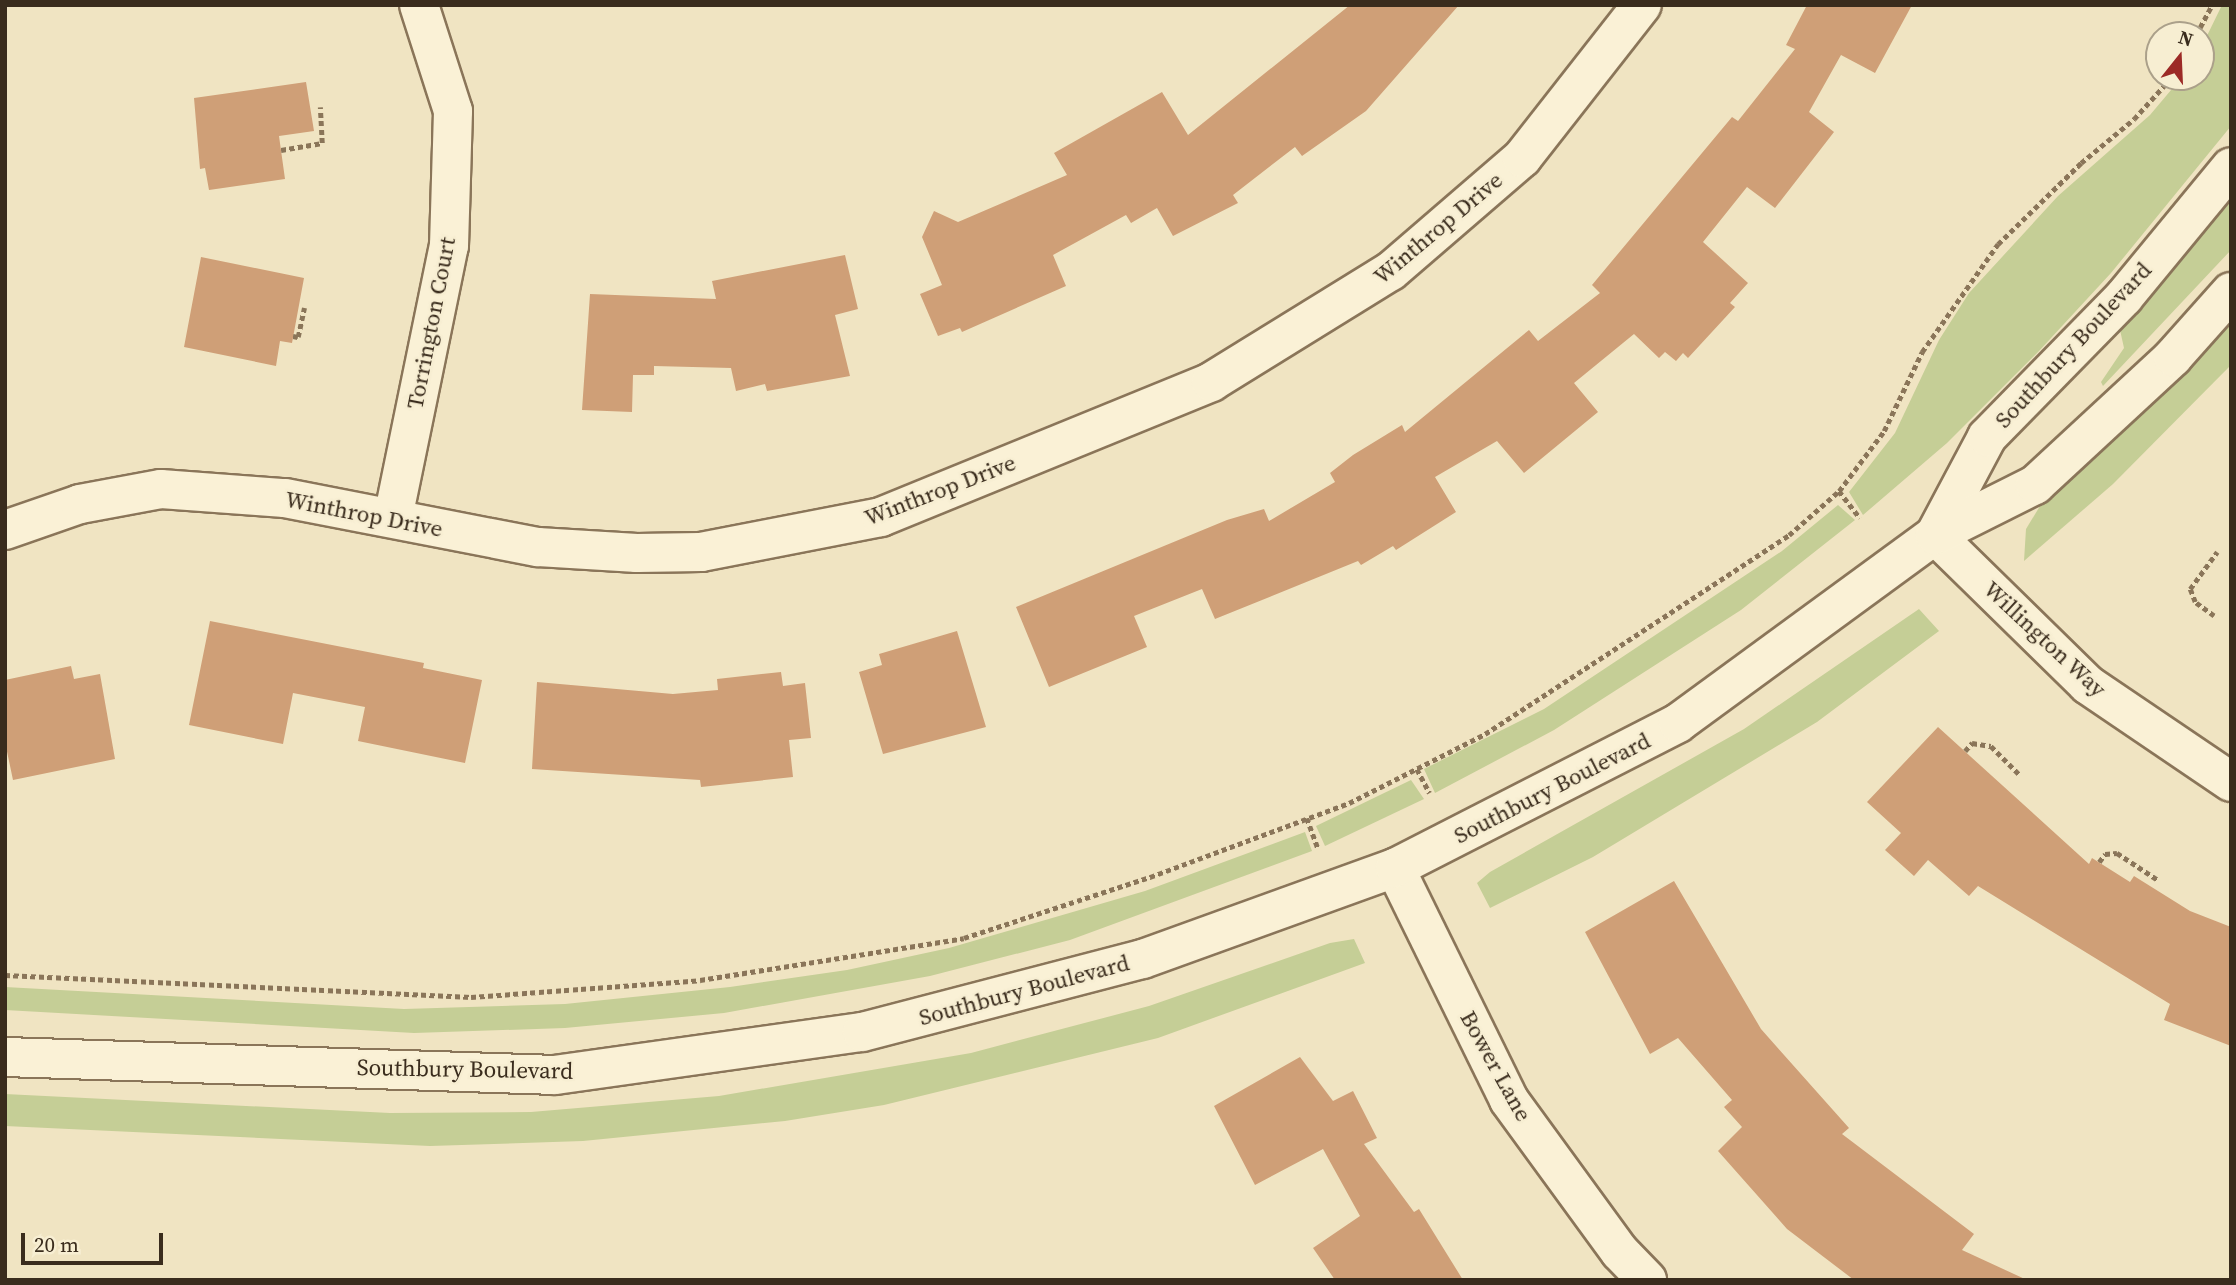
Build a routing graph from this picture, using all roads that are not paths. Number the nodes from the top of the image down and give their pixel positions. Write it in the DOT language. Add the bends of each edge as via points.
graph roads {
  1 [pos="419,5"];
  2 [pos="1642,5"];
  3 [pos="2231,167"];
  4 [pos="2231,292"];
  5 [pos="393,518"];
  6 [pos="5,530"];
  7 [pos="1934,535"];
  8 [pos="2231,782"];
  9 [pos="1395,869"];
  10 [pos="5,1056"];
  11 [pos="1647,1280"];
  1 -- 5 [label="street, Torrington Court" via="453,110 449,246"];
  2 -- 5 [label="street, Winthrop Drive" via="1522,158 1391,271 1211,382 881,517 701,552 538,547"];
  3 -- 7 [label="street, Southbury Boulevard" via="2124,297 1987,437"];
  4 -- 7 [label="street, Southbury Boulevard" via="2173,357 2035,485"];
  5 -- 6 [label="street, Winthrop Drive" via="285,498 161,489 80,504"];
  7 -- 8 [label="street, Willington Way" via="2088,685"];
  7 -- 9 [label="street, Southbury Boulevard" via="1678,723"];
  9 -- 10 [label="street, Southbury Boulevard" via="1143,959 862,1032 569,1073"];
  9 -- 11 [label="street, Bower Lane" via="1509,1100 1620,1252"];
}
